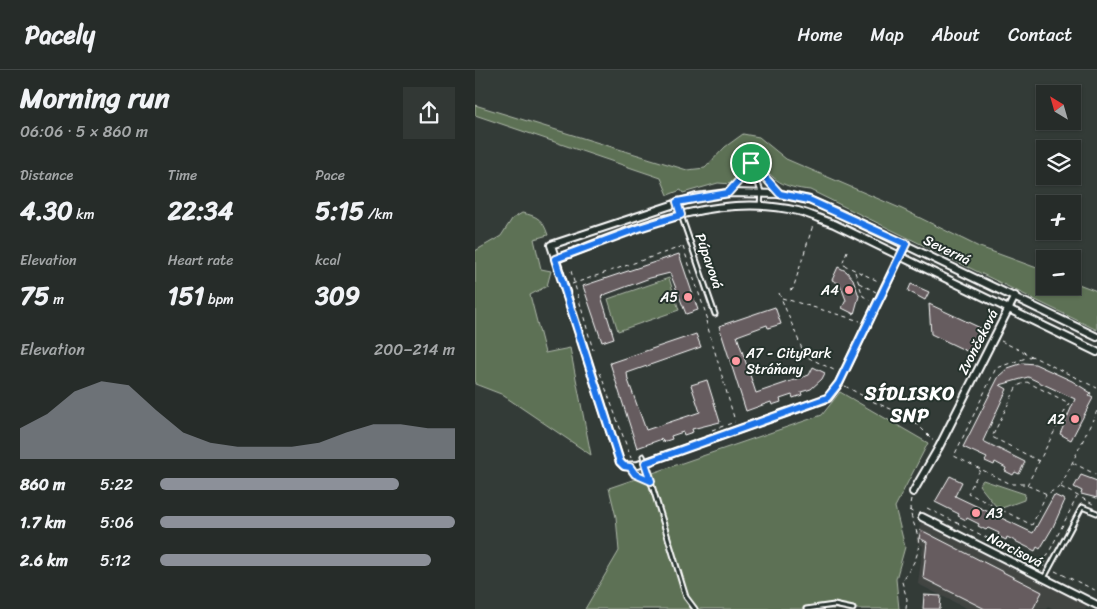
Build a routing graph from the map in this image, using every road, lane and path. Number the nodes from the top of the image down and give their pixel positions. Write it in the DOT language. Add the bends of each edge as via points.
graph roads {
  1 [pos="751,163"];
  2 [pos="761,192"];
  3 [pos="728,193"];
  4 [pos="780,194"];
  5 [pos="677,202"];
  6 [pos="760,206"];
  7 [pos="681,215"];
  8 [pos="815,217"];
  9 [pos="691,244"];
  10 [pos="906,244"];
  11 [pos="683,246"];
  12 [pos="847,251"];
  13 [pos="900,256"];
  14 [pos="555,259"];
  15 [pos="571,270"];
  16 [pos="854,270"];
  17 [pos="575,283"];
  18 [pos="858,283"];
  19 [pos="885,285"];
  20 [pos="564,286"];
  21 [pos="790,290"];
  22 [pos="779,293"];
  23 [pos="881,294"];
  24 [pos="1015,296"];
  25 [pos="781,297"];
  26 [pos="877,304"];
  27 [pos="1009,309"];
  28 [pos="715,314"];
  29 [pos="867,323"];
  30 [pos="1097,337"];
  31 [pos="995,338"];
  32 [pos="593,349"];
  33 [pos="1097,352"];
  34 [pos="1032,356"];
  35 [pos="598,368"];
  36 [pos="843,375"];
  37 [pos="839,383"];
  38 [pos="1097,388"];
  39 [pos="1097,412"];
  40 [pos="1096,417"];
  41 [pos="736,426"];
  42 [pos="707,432"];
  43 [pos="939,447"];
  44 [pos="644,459"];
  45 [pos="1039,461"];
  46 [pos="1072,463"];
  47 [pos="630,467"];
  48 [pos="980,469"];
  49 [pos="1097,475"];
  50 [pos="651,481"];
  51 [pos="1027,485"];
  52 [pos="1060,487"];
  53 [pos="913,492"];
  54 [pos="1047,494"];
  55 [pos="1077,497"];
  56 [pos="1097,506"];
  57 [pos="927,508"];
  58 [pos="1097,513"];
  59 [pos="922,518"];
  60 [pos="1042,565"];
  61 [pos="1049,569"];
  62 [pos="1044,578"];
  63 [pos="1097,592"];
  64 [pos="1097,605"];
  65 [pos="695,609"];
  66 [pos="806,609"];
  67 [pos="853,609"];
  68 [pos="906,609"];
  1 -- 2 [label="lane"];
  1 -- 3 [label="lane" via="746,164 743,176"];
  1 -- 4 [label="lane" via="757,163"];
  2 -- 3 [label="street, Severná"];
  2 -- 4 [label="street, Severná"];
  2 -- 6 [label="lane"];
  3 -- 5 [label="street, Severná"];
  4 -- 10 [label="street, Severná" via="809,200"];
  5 -- 7 [label="street"];
  5 -- 14 [label="street, Severná" via="551,245"];
  6 -- 7 [label="street, Severná" via="717,207"];
  6 -- 8 [label="street, Severná" via="798,211"];
  7 -- 9 [label="lane, Púpavová"];
  7 -- 14 [label="street, Severná"];
  8 -- 13 [label="street, Severná"];
  8 -- 21 [label="path" via="793,289"];
  9 -- 11 [label="path"];
  9 -- 28 [label="lane, Púpavová"];
  10 -- 13 [label="street"];
  10 -- 24 [label="street, Severná"];
  11 -- 17 [label="path"];
  11 -- 41 [label="path"];
  12 -- 16 [label="path" via="842,264"];
  13 -- 19 [label="street"];
  13 -- 27 [label="street, Severná"];
  14 -- 20 [label="street"];
  15 -- 17 [label="path"];
  16 -- 18 [label="path"];
  16 -- 19 [label="path"];
  17 -- 20 [label="path"];
  17 -- 32 [label="path"];
  18 -- 23 [label="path"];
  18 -- 26 [label="path" via="863,296"];
  19 -- 23 [label="street"];
  20 -- 47 [label="street" via="617,456 624,466"];
  22 -- 25 [label="path"];
  23 -- 26 [label="street"];
  24 -- 27 [label="street, Zvončeková"];
  24 -- 30 [label="street, Severná"];
  25 -- 29 [label="path"];
  25 -- 36 [label="path" via="805,356"];
  26 -- 29 [label="street"];
  27 -- 31 [label="street, Zvončeková"];
  27 -- 33 [label="street, Severná"];
  29 -- 36 [label="street"];
  31 -- 34 [label="path"];
  31 -- 43 [label="street, Zvončeková"];
  34 -- 38 [label="path"];
  34 -- 48 [label="path" via="996,368 954,456"];
  35 -- 44 [label="path" via="628,453 633,459"];
  36 -- 37 [label="street"];
  37 -- 41 [label="street" via="820,402"];
  37 -- 43 [label="path" via="910,417"];
  39 -- 40 [label="path"];
  40 -- 46 [label="path"];
  41 -- 42 [label="path"];
  41 -- 44 [label="street"];
  43 -- 53 [label="street, Zvončeková"];
  44 -- 47 [label="street"];
  44 -- 50 [label="lane"];
  45 -- 45 [label="path" via="1069,403 1027,382 1017,386 992,437"];
  45 -- 51 [label="path"];
  46 -- 49 [label="path"];
  46 -- 52 [label="path"];
  47 -- 50 [label="path" via="635,474"];
  48 -- 51 [label="path" via="1011,484"];
  48 -- 54 [label="path" via="968,493 1032,525"];
  50 -- 65 [label="lane" via="686,597"];
  51 -- 54 [label="path"];
  52 -- 54 [label="path"];
  52 -- 55 [label="path"];
  53 -- 68 [label="path" via="908,510 917,532 919,550 902,582"];
  55 -- 56 [label="path"];
  55 -- 60 [label="path"];
  57 -- 60 [label="path"];
  58 -- 61 [label="lane" via="1083,507"];
  59 -- 62 [label="street, Narcisová"];
  60 -- 61 [label="path"];
  61 -- 62 [label="lane"];
  61 -- 63 [label="path"];
  62 -- 64 [label="street, Narcisová"];
  66 -- 67 [label="lane" via="834,605"];
}
